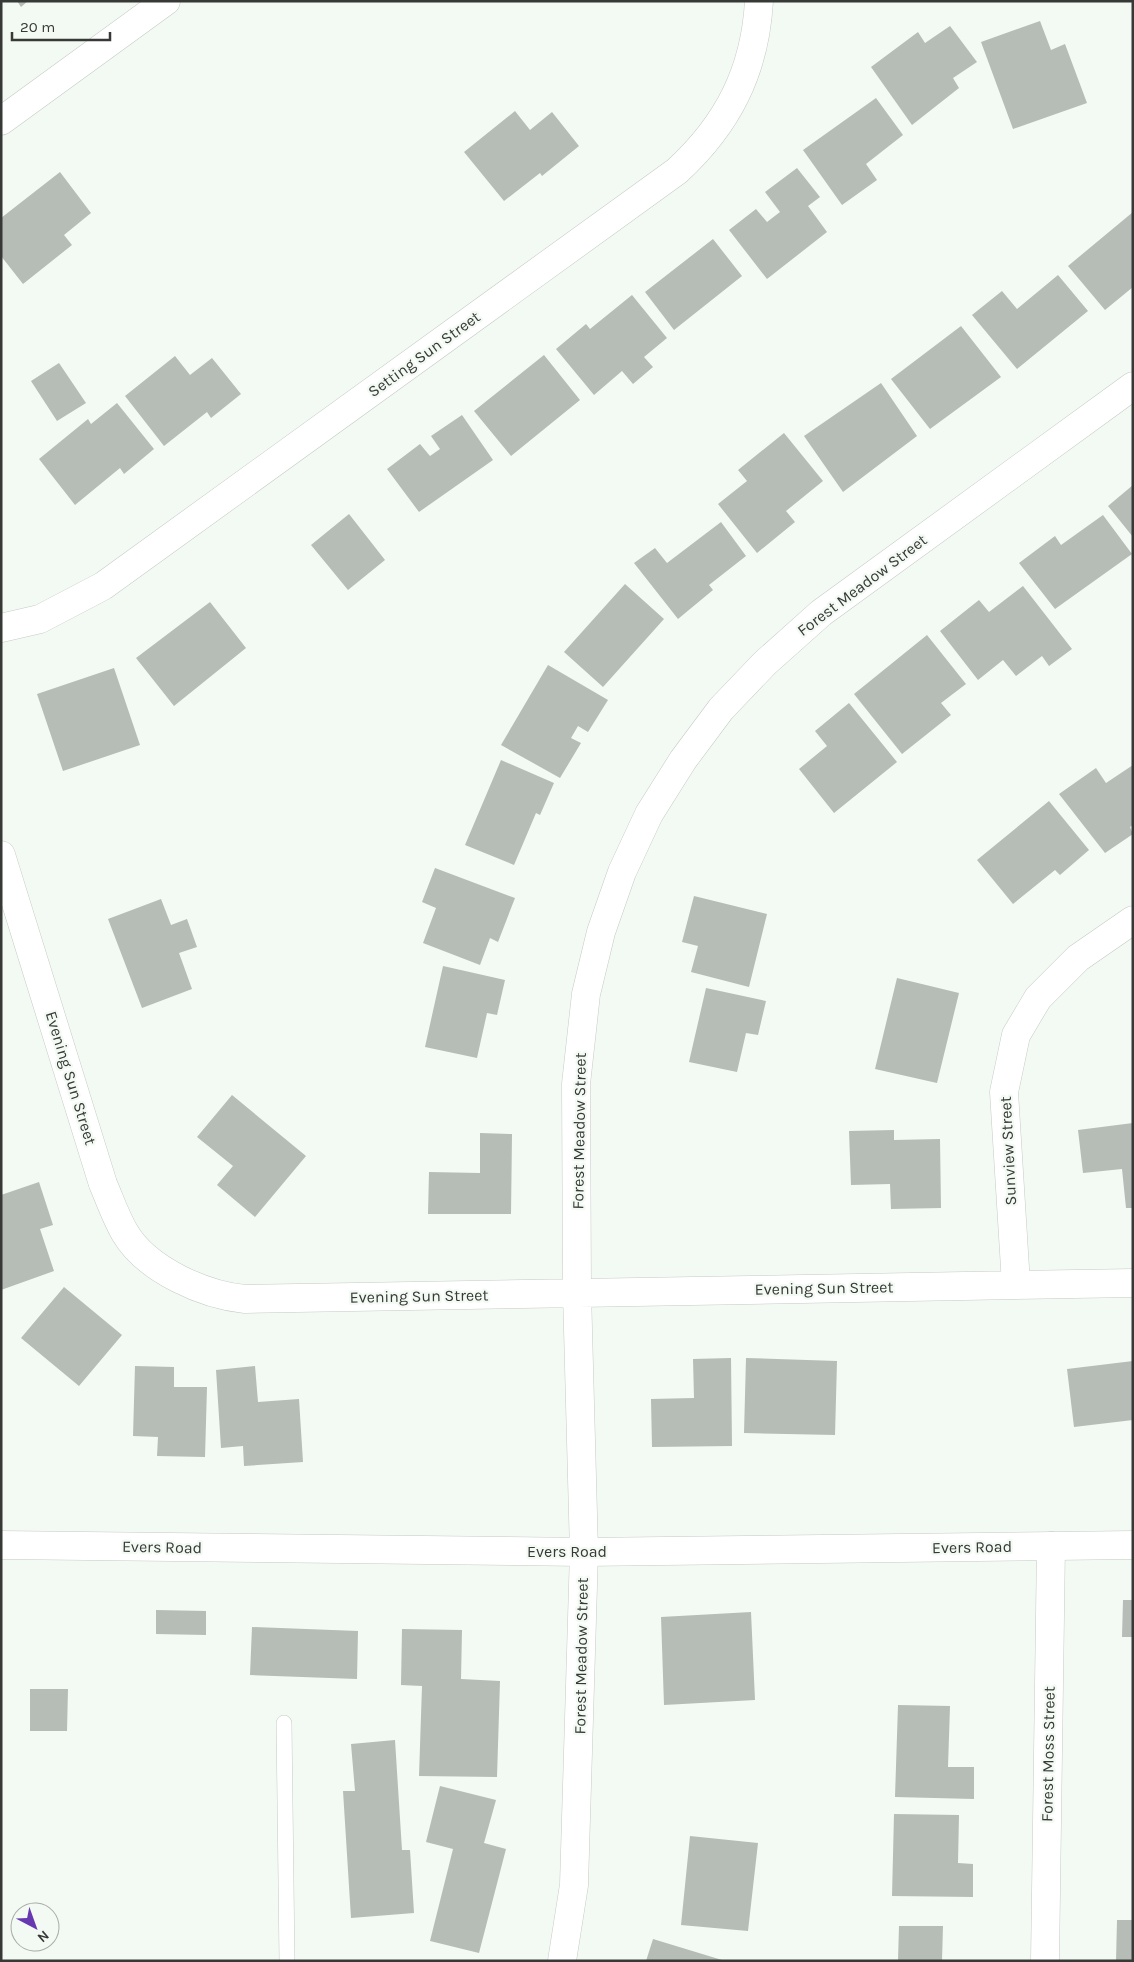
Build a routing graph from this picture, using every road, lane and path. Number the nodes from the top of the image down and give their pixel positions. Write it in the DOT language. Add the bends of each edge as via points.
graph roads {
  1 [pos="166,1"];
  2 [pos="759,1"];
  3 [pos="1,121"];
  4 [pos="1133,386"];
  5 [pos="1,628"];
  6 [pos="1,855"];
  7 [pos="1133,920"];
  8 [pos="1133,1283"];
  9 [pos="1016,1284"];
  10 [pos="577,1292"];
  11 [pos="1,1545"];
  12 [pos="1133,1545"];
  13 [pos="1051,1546"];
  14 [pos="584,1552"];
  15 [pos="284,1723"];
  16 [pos="287,1961"];
  17 [pos="562,1961"];
  18 [pos="1045,1961"];
  1 -- 3 [label="street"];
  2 -- 5 [label="street, Setting Sun Street" via="744,81 723,121 677,171 103,586 40,619"];
  4 -- 10 [label="street, Forest Meadow Street" via="814,620 765,663 721,709 654,806 622,872 601,932 586,994 576,1084"];
  6 -- 10 [label="street, Evening Sun Street" via="104,1184 125,1233 170,1276 229,1298 245,1299"];
  7 -- 9 [label="street, Sunview Street" via="1071,965 1038,998 1016,1035 1004,1092"];
  8 -- 9 [label="street, Evening Sun Street"];
  9 -- 10 [label="street, Evening Sun Street"];
  10 -- 14 [label="street, Forest Meadow Street"];
  11 -- 14 [label="street, Evers Road"];
  12 -- 13 [label="street, Evers Road"];
  13 -- 14 [label="street, Evers Road"];
  13 -- 18 [label="street, Forest Moss Street"];
  14 -- 17 [label="street, Forest Meadow Street" via="574,1885"];
  15 -- 16 [label="lane"];
}
